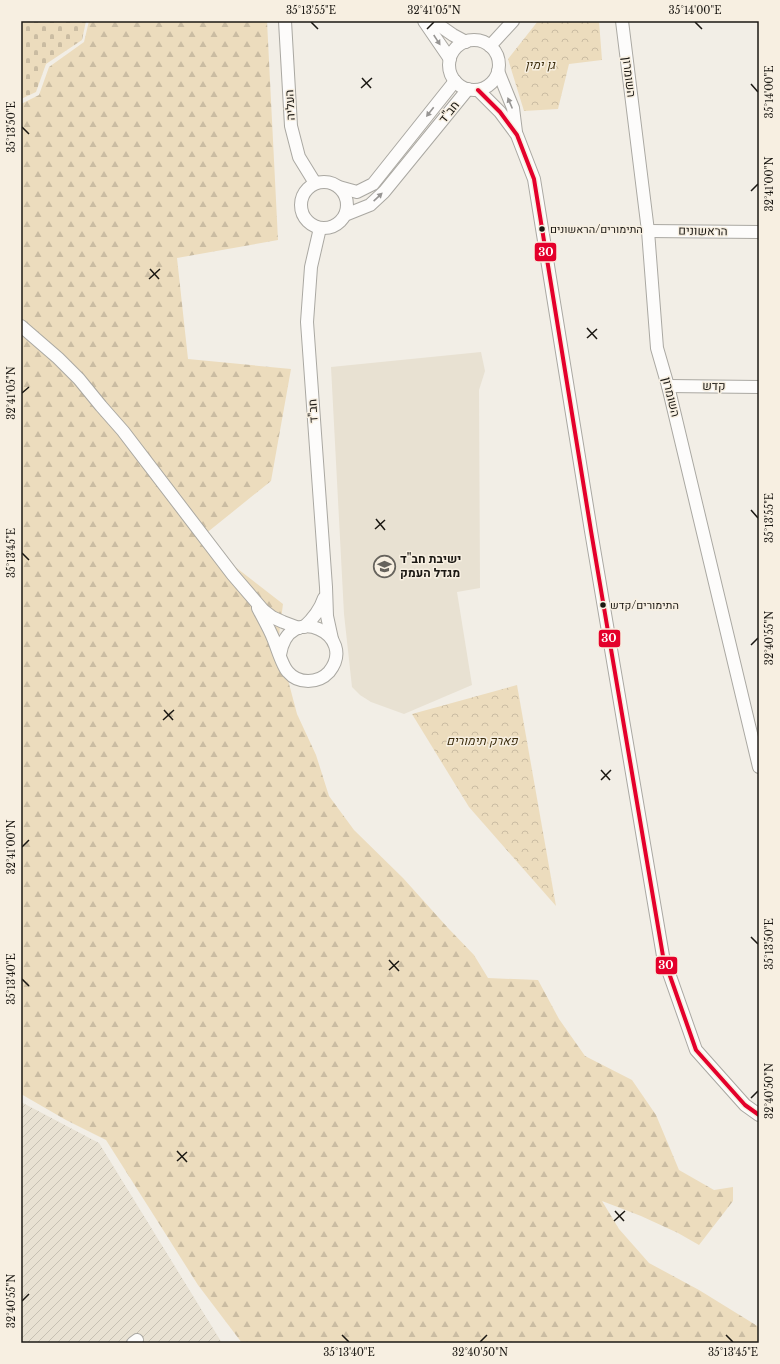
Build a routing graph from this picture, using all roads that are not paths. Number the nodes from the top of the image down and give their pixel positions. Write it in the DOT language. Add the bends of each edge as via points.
graph roads {
  1 [pos="285,21"];
  2 [pos="424,21"];
  3 [pos="433,21"];
  4 [pos="513,21"];
  5 [pos="622,21"];
  6 [pos="466,42"];
  7 [pos="490,46"];
  8 [pos="450,59"];
  9 [pos="498,72"];
  10 [pos="455,81"];
  11 [pos="473,90"];
  12 [pos="517,135"];
  13 [pos="314,183"];
  14 [pos="339,187"];
  15 [pos="345,216"];
  16 [pos="320,228"];
  17 [pos="648,231"];
  18 [pos="759,232"];
  19 [pos="21,326"];
  20 [pos="668,386"];
  21 [pos="759,387"];
  22 [pos="325,595"];
  23 [pos="254,600"];
  24 [pos="302,627"];
  25 [pos="332,639"];
  26 [pos="280,655"];
  27 [pos="759,767"];
  28 [pos="759,1115"];
  1 -- 13 [label="street, העליה" via="291,126 299,157"];
  2 -- 8 [label="street, one-way"];
  3 -- 6 [label="street"];
  4 -- 7 [label="street"];
  5 -- 17 [label="street, השומרון"];
  6 -- 7 [label="street" via="477,40"];
  6 -- 8 [label="street" via="456,47"];
  7 -- 9 [label="street" via="499,62"];
  8 -- 10 [label="street" via="450,70"];
  9 -- 11 [label="street" via="487,87"];
  12 -- 9 [label="street, one-way" via="513,108"];
  10 -- 11 [label="street"];
  10 -- 14 [label="street, חב\"ד, one-way" via="373,184 357,192"];
  11 -- 12 [label="street" via="500,112"];
  15 -- 11 [label="street, חב\"ד, one-way" via="370,205 384,192"];
  12 -- 28 [label="street" via="534,179 663,956 696,1050 745,1105"];
  13 -- 14 [label="street" via="327,182"];
  13 -- 16 [label="street" via="302,195 301,212 305,220"];
  14 -- 15 [label="street" via="346,198"];
  15 -- 16 [label="street" via="332,227"];
  16 -- 22 [label="street, חב\"ד" via="311,267 307,322"];
  17 -- 18 [label="street, הראשונים"];
  17 -- 20 [label="street, השומרון" via="657,348"];
  19 -- 23 [label="street" via="58,358 102,406"];
  20 -- 21 [label="street, קדש"];
  20 -- 27 [label="street, השומרון"];
  22 -- 24 [label="street, חב\"ד" via="321,608"];
  22 -- 25 [label="street, חב\"ד"];
  23 -- 24 [label="street" via="272,617 290,626"];
  23 -- 26 [label="street"];
  24 -- 25 [label="street" via="318,628"];
  24 -- 26 [label="street" via="285,638"];
  25 -- 26 [label="street" via="335,648 333,666 320,678 311,681 302,681 287,672"];
}
